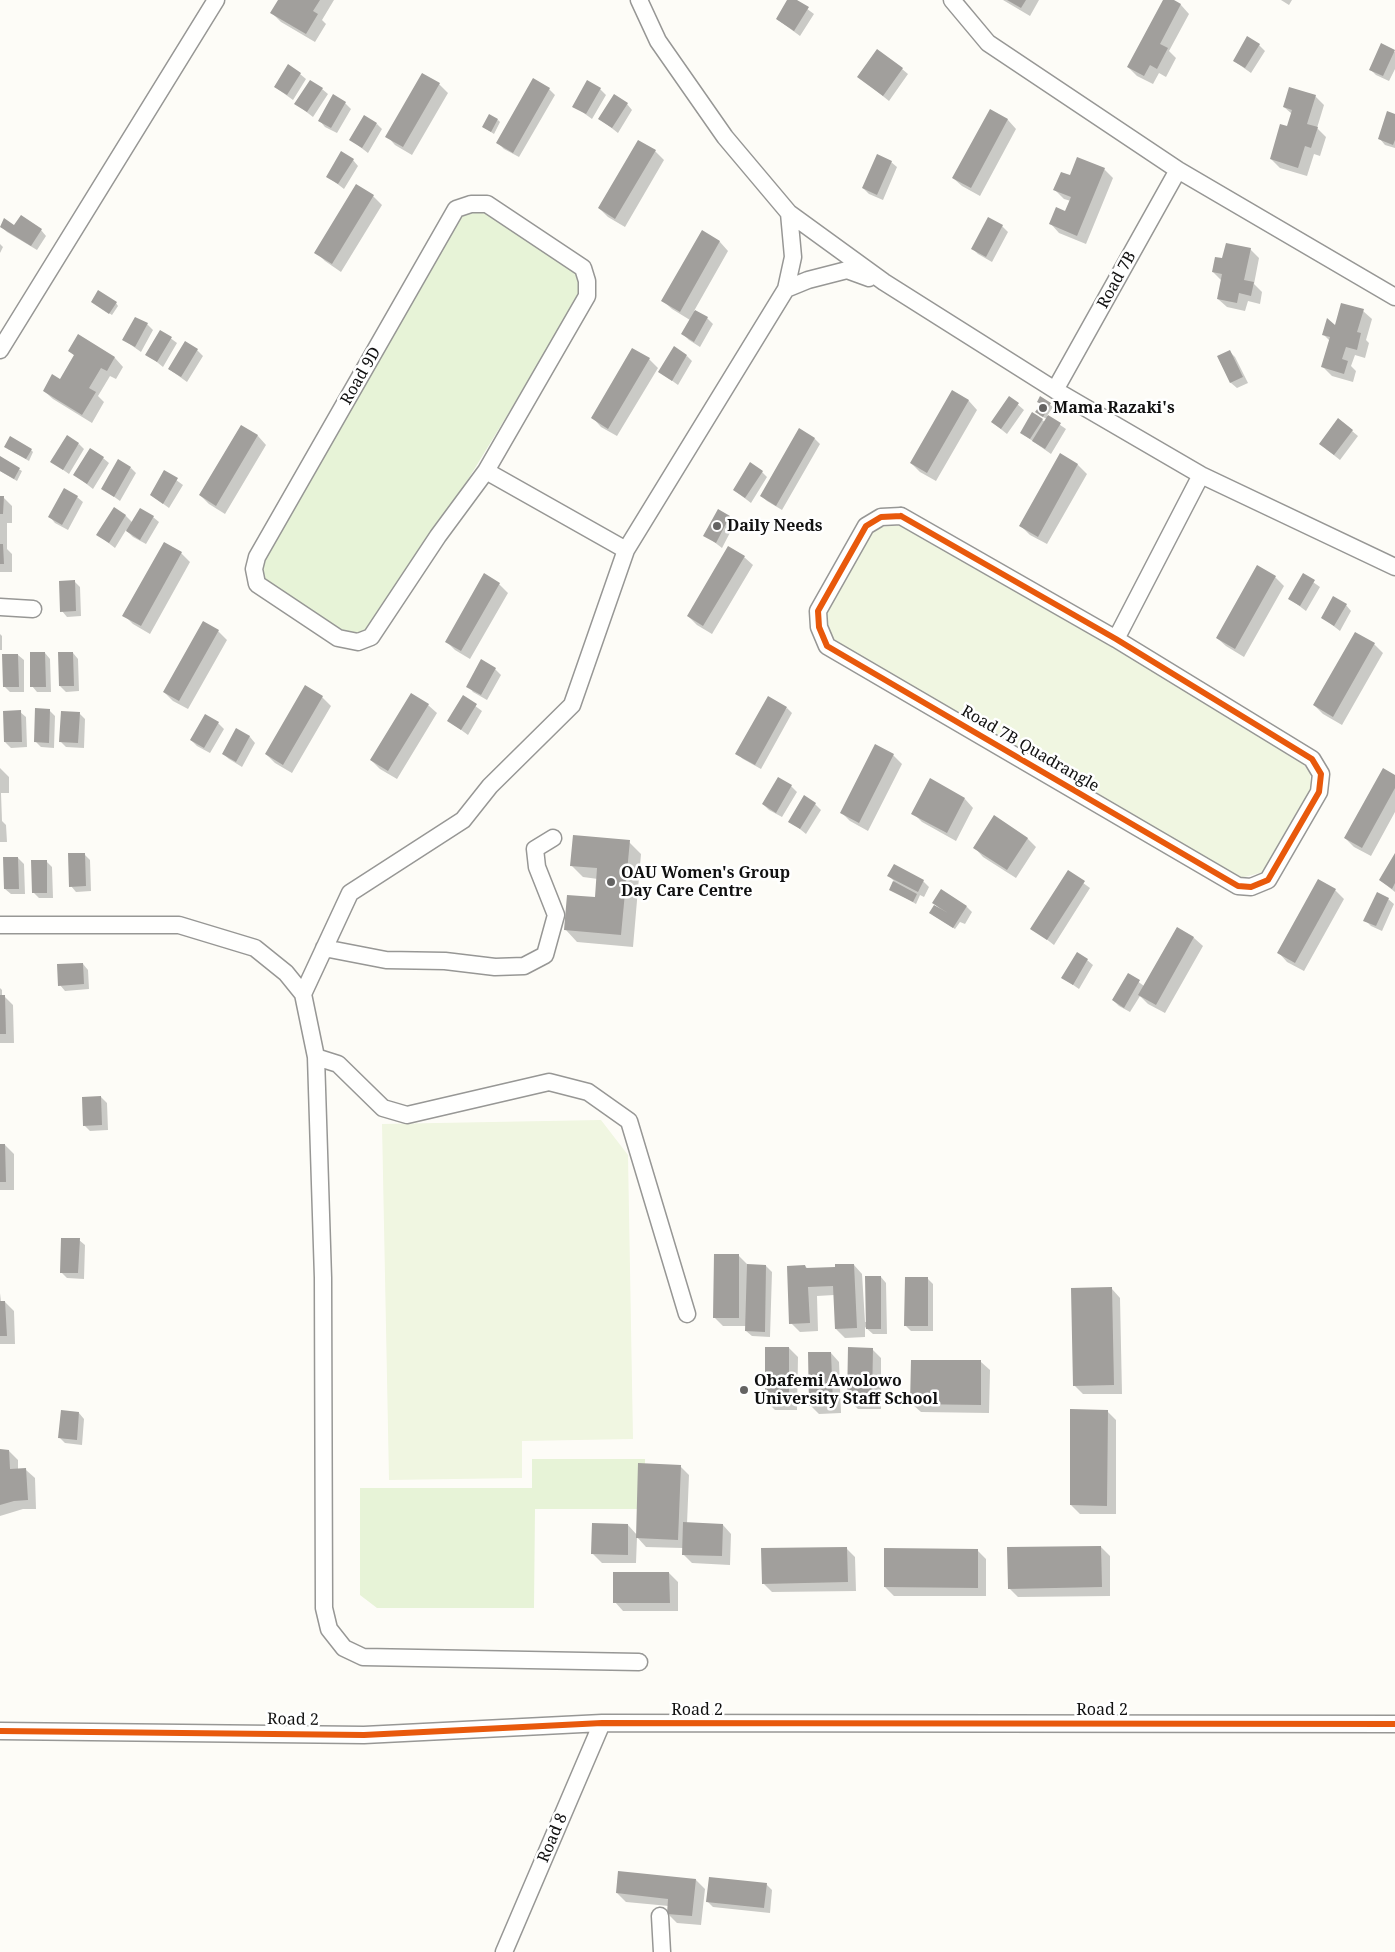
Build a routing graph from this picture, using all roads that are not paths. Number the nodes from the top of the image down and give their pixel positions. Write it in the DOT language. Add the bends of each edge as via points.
graph roads {
  1 [pos="216,0"];
  2 [pos="639,0"];
  3 [pos="952,0"];
  4 [pos="1178,170"];
  5 [pos="789,213"];
  6 [pos="884,282"];
  7 [pos="786,289"];
  8 [pos="1395,297"];
  9 [pos="0,350"];
  10 [pos="1055,390"];
  11 [pos="486,472"];
  12 [pos="1201,475"];
  13 [pos="626,550"];
  14 [pos="1395,567"];
  15 [pos="0,607"];
  16 [pos="33,609"];
  17 [pos="1116,639"];
  18 [pos="553,838"];
  19 [pos="0,925"];
  20 [pos="324,948"];
  21 [pos="303,994"];
  22 [pos="316,1057"];
  23 [pos="687,1314"];
  24 [pos="638,1662"];
  25 [pos="602,1724"];
  26 [pos="1395,1724"];
  27 [pos="0,1731"];
  28 [pos="660,1916"];
  29 [pos="504,1952"];
  30 [pos="662,1952"];
  1 -- 9 [label="street"];
  2 -- 5 [label="street" via="658,41 724,137"];
  3 -- 4 [label="street" via="988,43"];
  4 -- 8 [label="street"];
  4 -- 10 [label="street, Road 7B"];
  5 -- 6 [label="street"];
  5 -- 7 [label="street" via="793,256"];
  6 -- 7 [label="street" via="847,270"];
  6 -- 10 [label="street"];
  7 -- 13 [label="street"];
  10 -- 12 [label="street"];
  11 -- 11 [label="street, Road 9D" via="438,536 371,637 358,642 338,638 257,584 254,569 257,557 456,209 471,204 487,204 495,209 583,268 588,281 587,296"];
  11 -- 13 [label="street"];
  12 -- 14 [label="street"];
  12 -- 17 [label="street"];
  13 -- 20 [label="street" via="572,705 490,786 463,820 350,893"];
  15 -- 16 [label="street"];
  17 -- 17 [label="street, Road 7B Quadrangle" via="1312,759 1321,774 1319,792 1268,880 1251,886 1238,886 827,646 819,627 818,611 866,526 882,517 901,516"];
  18 -- 20 [label="street" via="535,849 537,867 556,915 545,955 524,966 386,960"];
  19 -- 21 [label="street" via="179,925 255,948 286,973"];
  20 -- 21 [label="street"];
  21 -- 22 [label="street"];
  22 -- 23 [label="street" via="338,1064 383,1108 407,1115 549,1082 588,1092 629,1121"];
  22 -- 24 [label="street" via="323,1278 324,1608 329,1629 344,1648 363,1657"];
  25 -- 26 [label="street, Road 2"];
  25 -- 27 [label="street, Road 2" via="364,1735"];
  25 -- 29 [label="street, Road 8"];
  28 -- 30 [label="street"];
}
